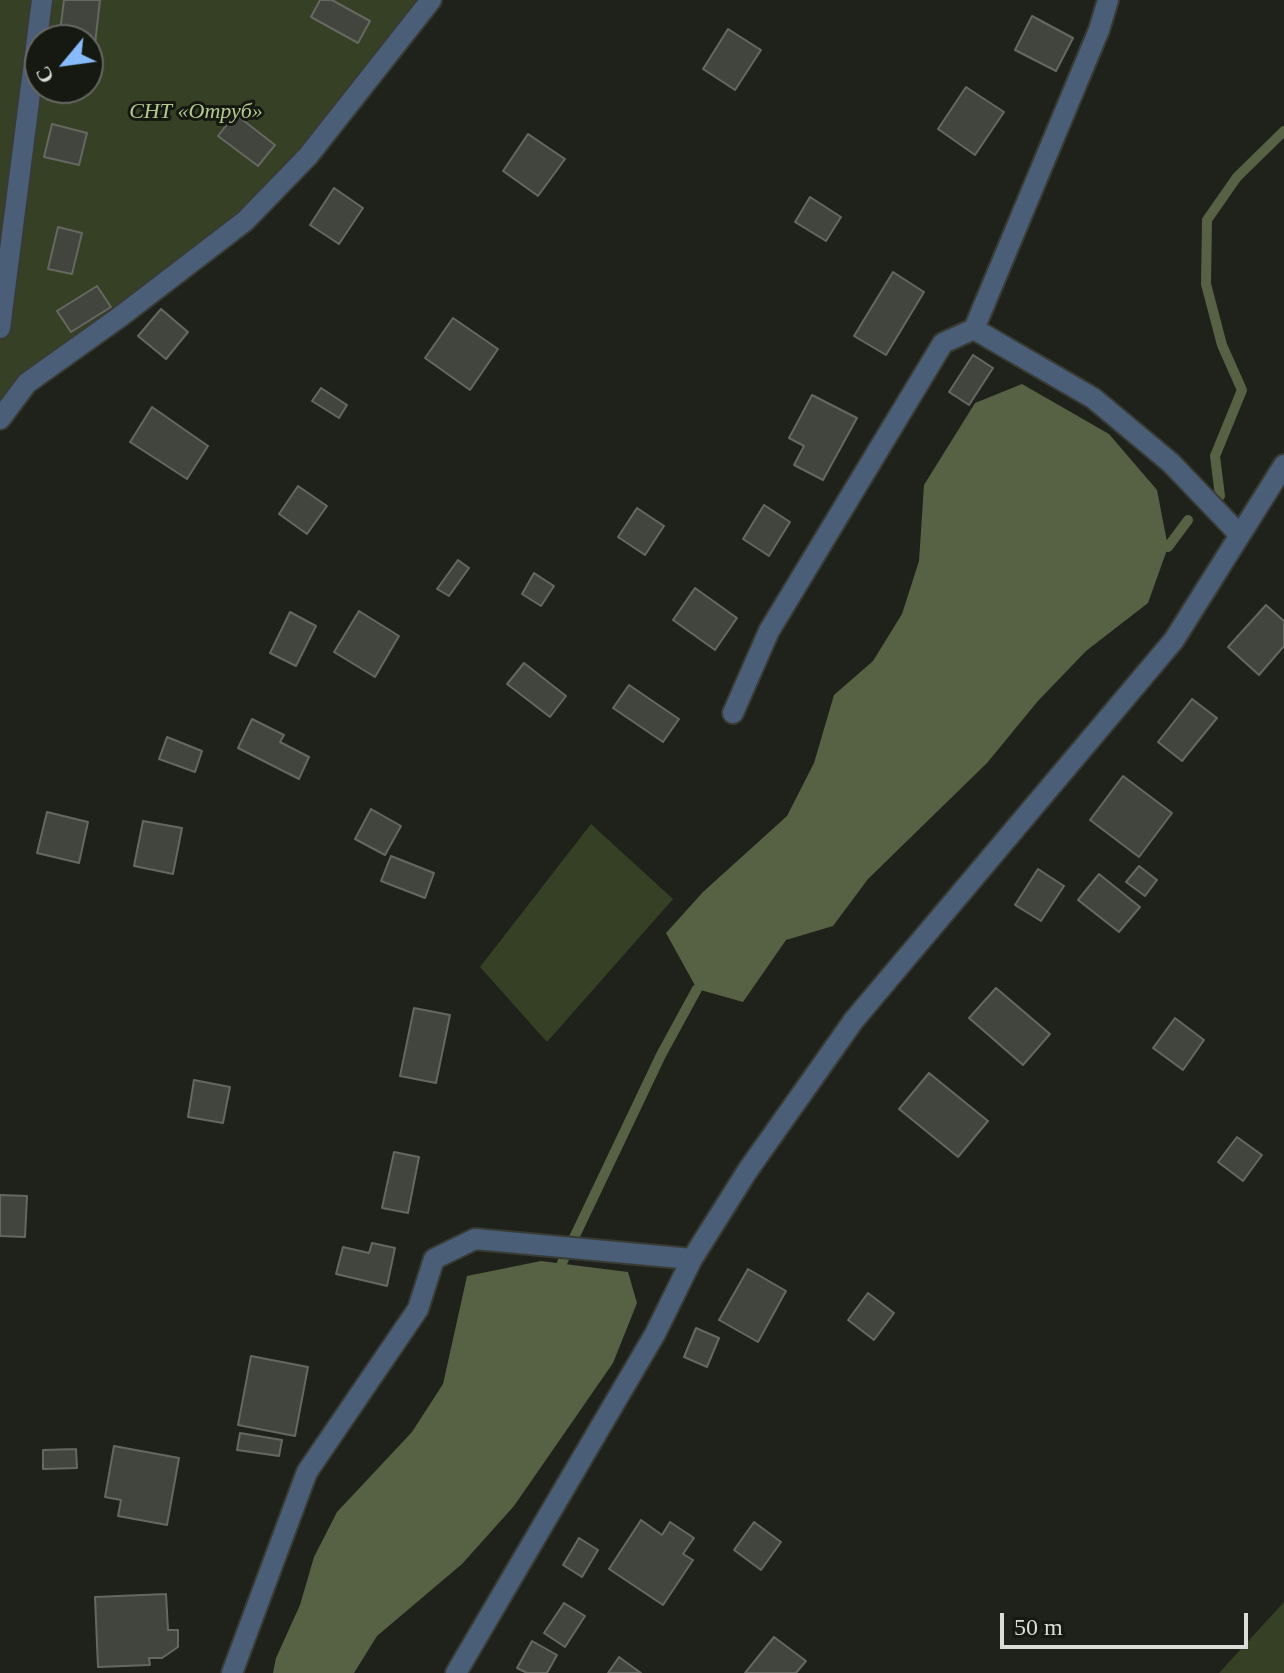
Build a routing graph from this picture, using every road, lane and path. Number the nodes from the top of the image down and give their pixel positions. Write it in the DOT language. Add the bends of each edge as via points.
graph roads {
  1 [pos="42,0"];
  2 [pos="431,0"];
  3 [pos="1108,0"];
  4 [pos="0,328"];
  5 [pos="974,329"];
  6 [pos="0,419"];
  7 [pos="1284,465"];
  8 [pos="1240,535"];
  9 [pos="733,713"];
  10 [pos="692,1259"];
  11 [pos="232,1673"];
  12 [pos="456,1673"];
  1 -- 4 [label="street"];
  2 -- 6 [label="street" via="308,156 245,221 27,383"];
  3 -- 5 [label="street"];
  5 -- 8 [label="street" via="1093,398 1171,463"];
  5 -- 9 [label="street" via="943,343 769,631"];
  7 -- 8 [label="street"];
  8 -- 10 [label="street" via="1174,640 854,1020"];
  10 -- 11 [label="street" via="475,1239 434,1259 418,1309 307,1472"];
  10 -- 12 [label="street" via="655,1334"];
}
